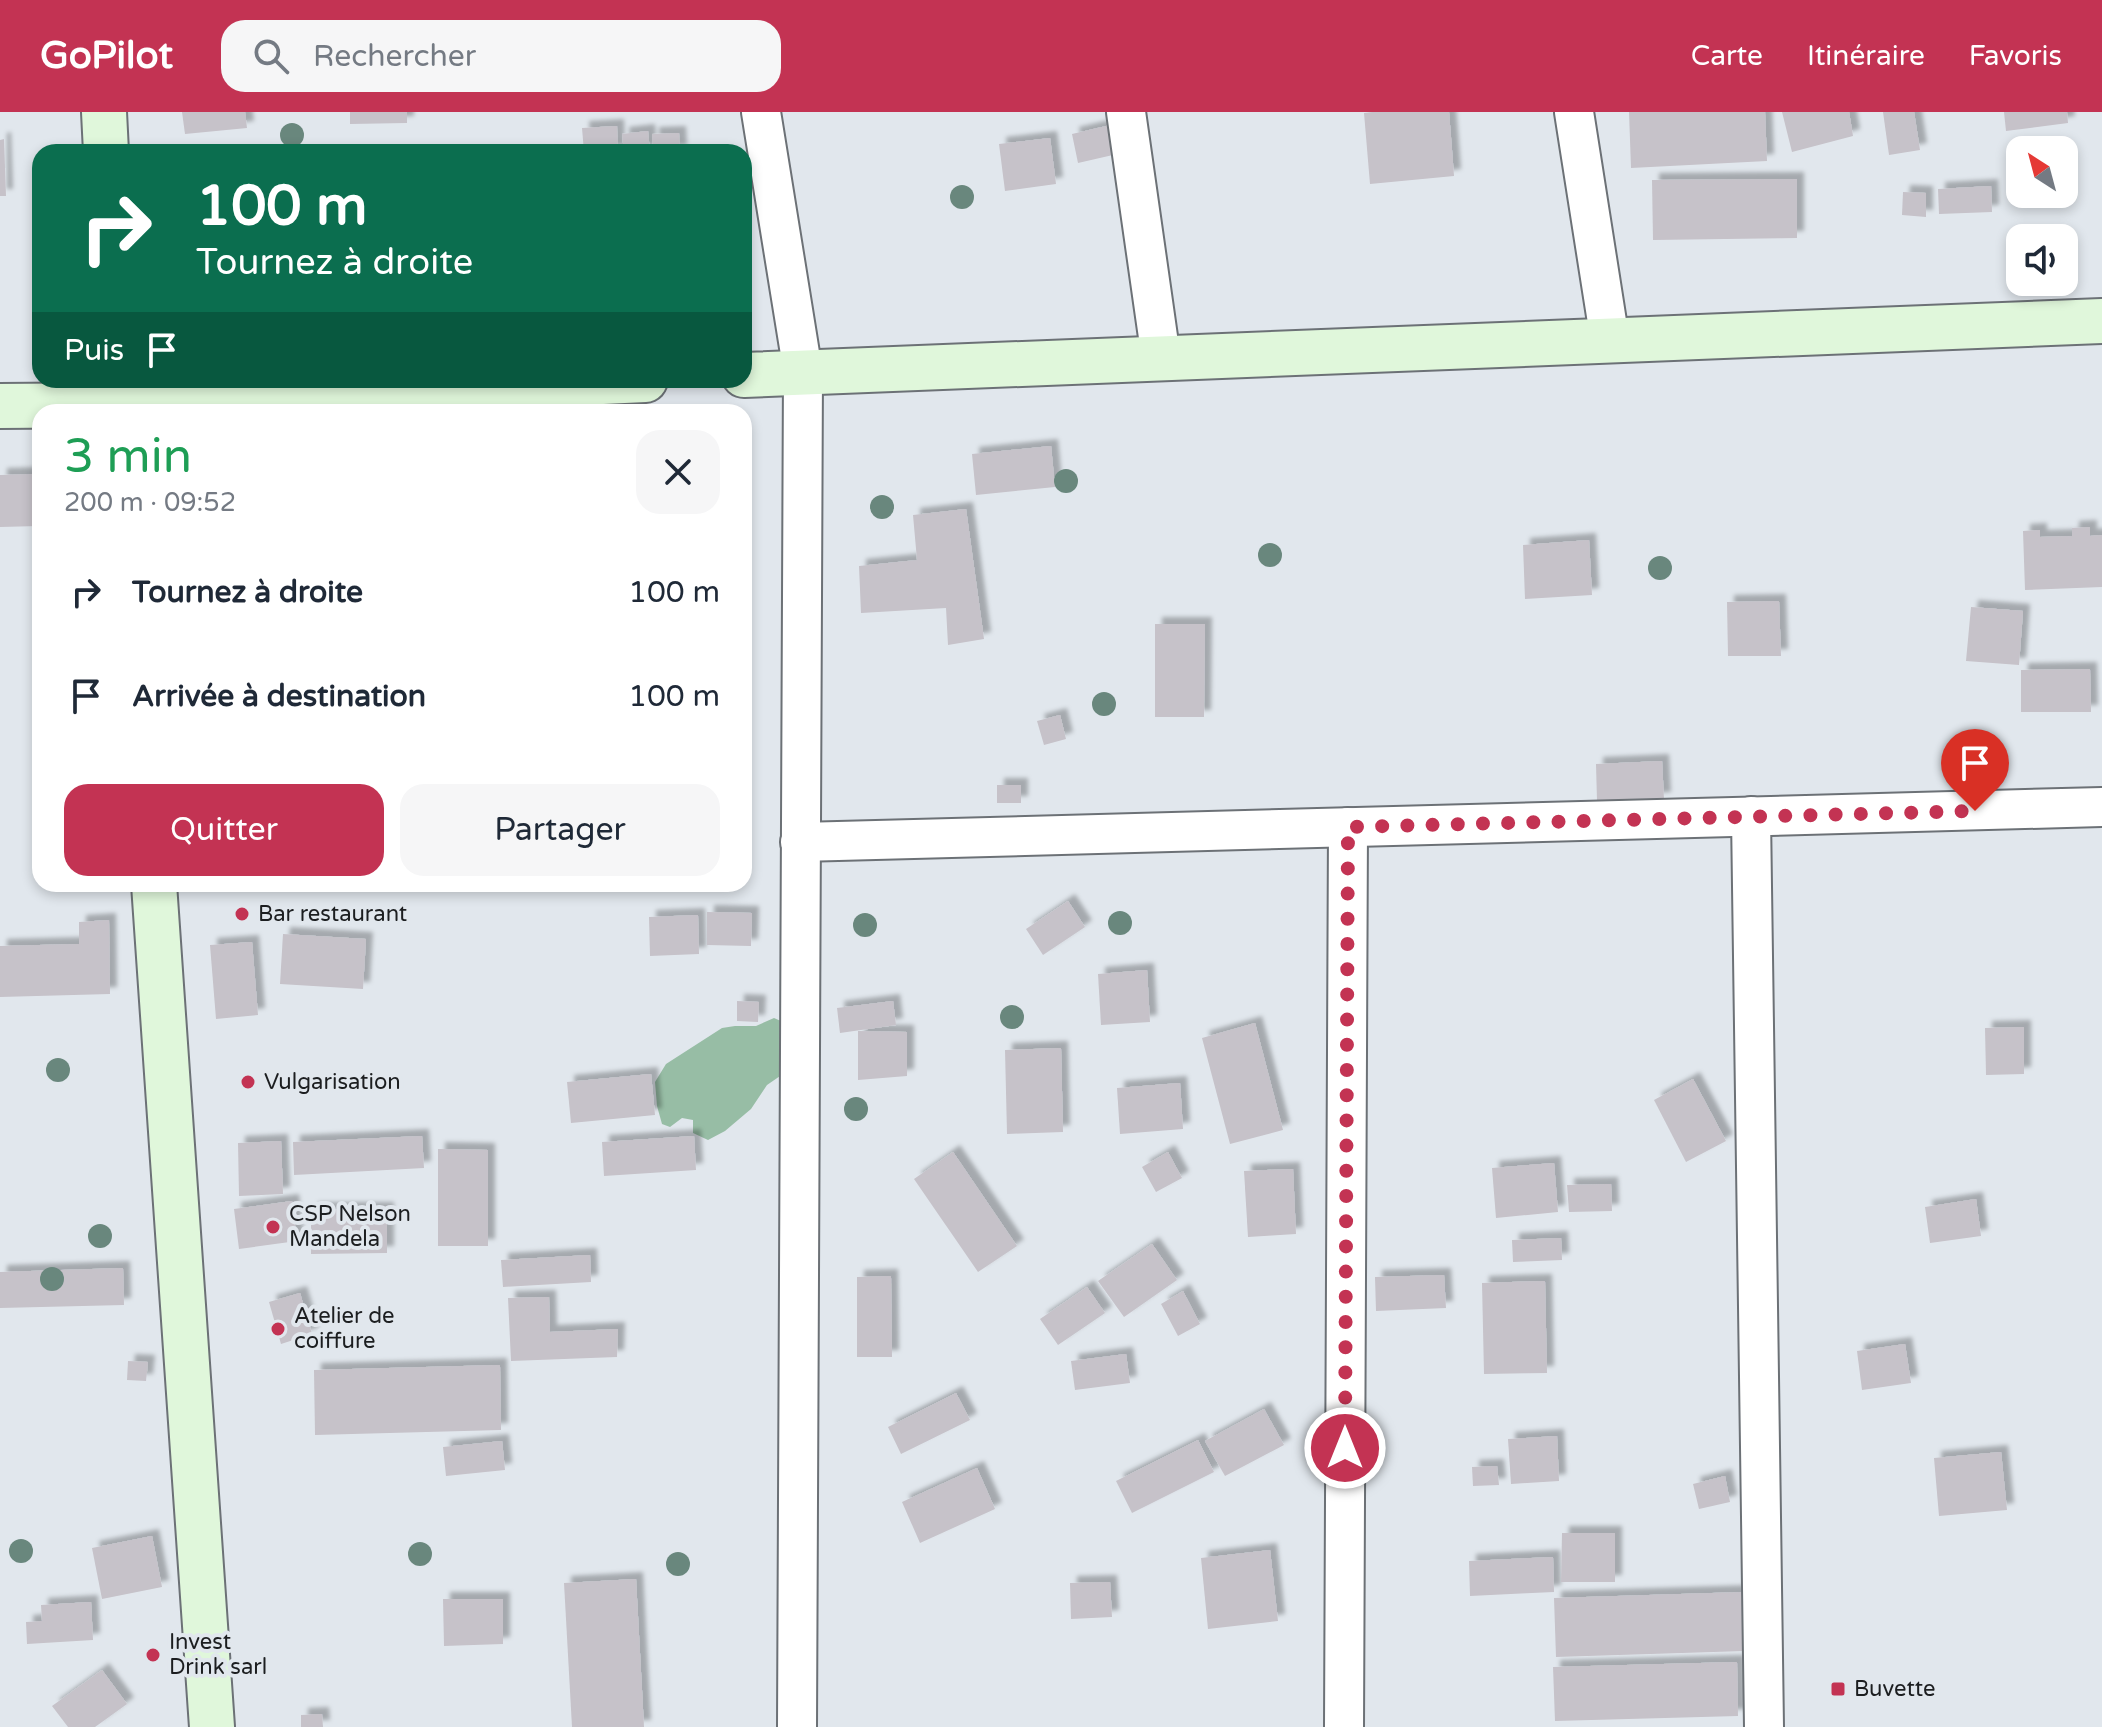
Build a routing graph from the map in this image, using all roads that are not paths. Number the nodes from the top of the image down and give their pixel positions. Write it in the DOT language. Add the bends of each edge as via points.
graph roads {
  1 [pos="104,112"];
  2 [pos="761,112"];
  3 [pos="1126,112"];
  4 [pos="1574,112"];
  5 [pos="106,144"];
  6 [pos="2102,321"];
  7 [pos="1610,341"];
  8 [pos="1161,358"];
  9 [pos="803,372"];
  10 [pos="752,375"];
  11 [pos="424,388"];
  12 [pos="120,399"];
  13 [pos="32,404"];
  14 [pos="34,404"];
  15 [pos="0,406"];
  16 [pos="2102,807"];
  17 [pos="1751,816"];
  18 [pos="1348,827"];
  19 [pos="800,842"];
  20 [pos="155,892"];
  21 [pos="212,1727"];
  22 [pos="797,1727"];
  23 [pos="1344,1727"];
  24 [pos="1764,1727"];
  1 -- 5 [label="street"];
  2 -- 9 [label="street"];
  3 -- 8 [label="street"];
  4 -- 7 [label="street"];
  6 -- 7 [label="street"];
  7 -- 8 [label="street"];
  8 -- 9 [label="street"];
  9 -- 10 [label="street"];
  9 -- 19 [label="street"];
  11 -- 12 [label="street"];
  12 -- 14 [label="street"];
  13 -- 15 [label="street"];
  16 -- 17 [label="street"];
  17 -- 18 [label="street"];
  17 -- 24 [label="street"];
  18 -- 19 [label="street"];
  18 -- 23 [label="street"];
  19 -- 22 [label="street"];
  20 -- 21 [label="street"];
}
